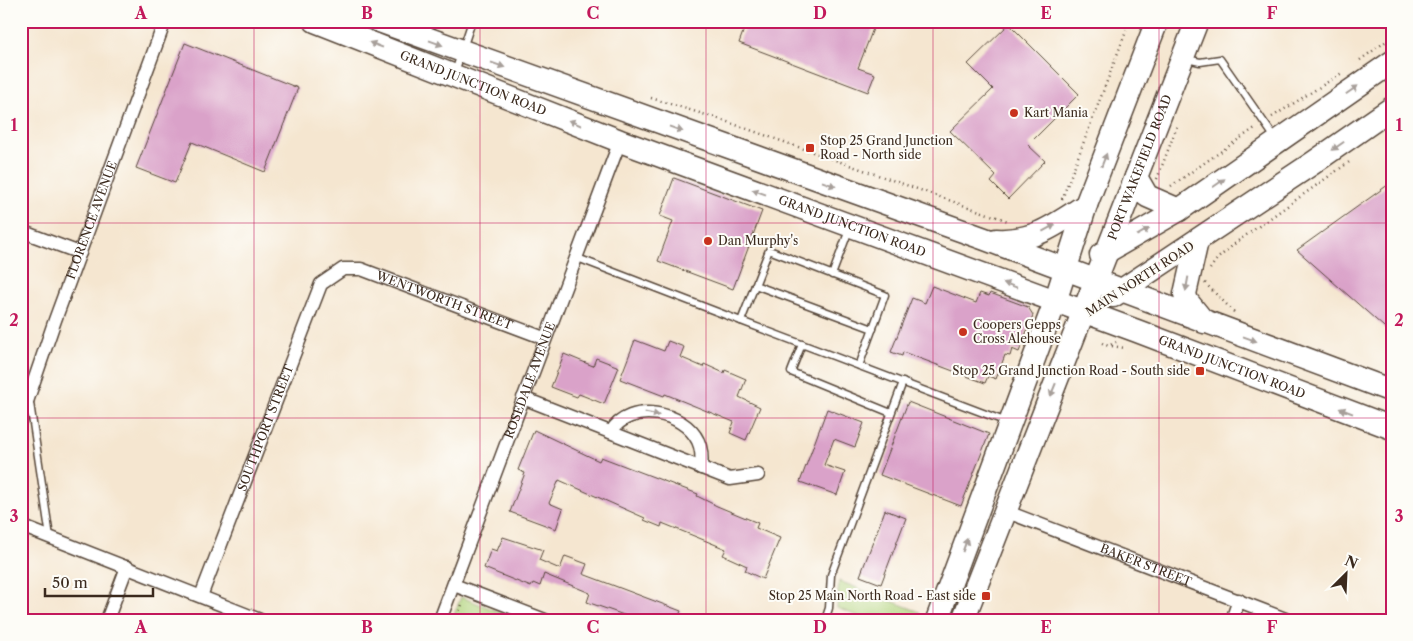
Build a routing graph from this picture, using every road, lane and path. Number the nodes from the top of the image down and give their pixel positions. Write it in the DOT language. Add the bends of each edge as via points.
graph roads {
  1 [pos="165,21"];
  2 [pos="314,21"];
  3 [pos="379,21"];
  4 [pos="472,21"];
  5 [pos="1130,21"];
  6 [pos="1157,21"];
  7 [pos="1197,21"];
  8 [pos="1392,38"];
  9 [pos="461,52"];
  10 [pos="1183,58"];
  11 [pos="1392,62"];
  12 [pos="1353,65"];
  13 [pos="1345,71"];
  14 [pos="454,75"];
  15 [pos="1392,108"];
  16 [pos="630,113"];
  17 [pos="1181,116"];
  18 [pos="719,119"];
  19 [pos="1264,122"];
  20 [pos="620,141"];
  21 [pos="1277,142"];
  22 [pos="1354,159"];
  23 [pos="1136,177"];
  24 [pos="1162,185"];
  25 [pos="1166,190"];
  26 [pos="1086,205"];
  27 [pos="1058,207"];
  28 [pos="1179,210"];
  29 [pos="1015,221"];
  30 [pos="850,226"];
  31 [pos="21,230"];
  32 [pos="985,239"];
  33 [pos="1197,241"];
  34 [pos="80,253"];
  35 [pos="1107,253"];
  36 [pos="576,257"];
  37 [pos="343,269"];
  38 [pos="1066,270"];
  39 [pos="1208,273"];
  40 [pos="832,275"];
  41 [pos="1096,281"];
  42 [pos="755,285"];
  43 [pos="1122,291"];
  44 [pos="1056,302"];
  45 [pos="1084,312"];
  46 [pos="741,321"];
  47 [pos="1204,322"];
  48 [pos="872,329"];
  49 [pos="544,338"];
  50 [pos="1116,342"];
  51 [pos="1102,343"];
  52 [pos="802,344"];
  53 [pos="859,366"];
  54 [pos="903,382"];
  55 [pos="1392,391"];
  56 [pos="523,398"];
  57 [pos="29,399"];
  58 [pos="891,413"];
  59 [pos="21,419"];
  60 [pos="1011,423"];
  61 [pos="1392,428"];
  62 [pos="611,432"];
  63 [pos="701,468"];
  64 [pos="758,475"];
  65 [pos="1005,511"];
  66 [pos="21,526"];
  67 [pos="50,537"];
  68 [pos="127,567"];
  69 [pos="454,585"];
  70 [pos="201,596"];
  71 [pos="465,596"];
  72 [pos="1239,600"];
  73 [pos="826,618"];
  74 [pos="107,620"];
  75 [pos="260,620"];
  76 [pos="440,620"];
  77 [pos="456,620"];
  78 [pos="545,620"];
  79 [pos="834,620"];
  80 [pos="937,620"];
  81 [pos="962,620"];
  82 [pos="1232,620"];
  83 [pos="1288,620"];
  1 -- 34 [label="street, FLORENCE AVENUE"];
  14 -- 2 [label="highway, GRAND JUNCTION ROAD, one-way"];
  3 -- 9 [label="highway, GRAND JUNCTION ROAD, one-way"];
  4 -- 9 [label="lane"];
  5 -- 27 [label="path"];
  26 -- 6 [label="highway, one-way"];
  7 -- 10 [label="highway, PORT WAKEFIELD ROAD"];
  8 -- 12 [label="path"];
  9 -- 14 [label="lane"];
  9 -- 16 [label="highway, GRAND JUNCTION ROAD, one-way"];
  10 -- 19 [label="lane" via="1200,62 1220,59"];
  10 -- 23 [label="highway, PORT WAKEFIELD ROAD"];
  21 -- 11 [label="highway, one-way"];
  13 -- 19 [label="path"];
  20 -- 14 [label="highway, GRAND JUNCTION ROAD, one-way"];
  15 -- 33 [label="highway, MAIN NORTH ROAD, one-way"];
  16 -- 20 [label="highway"];
  16 -- 32 [label="highway, GRAND JUNCTION ROAD, one-way"];
  17 -- 24 [label="path" via="1157,180"];
  18 -- 29 [label="path" via="979,212"];
  19 -- 21 [label="lane"];
  19 -- 25 [label="path"];
  30 -- 20 [label="highway, GRAND JUNCTION ROAD, one-way"];
  20 -- 36 [label="street, ROSEDALE AVENUE"];
  28 -- 21 [label="highway, one-way"];
  22 -- 39 [label="path" via="1238,241 1217,259"];
  23 -- 28 [label="highway" via="1147,196"];
  23 -- 35 [label="highway, PORT WAKEFIELD ROAD"];
  32 -- 26 [label="highway, one-way" via="1012,240 1034,236"];
  26 -- 38 [label="highway"];
  35 -- 28 [label="highway, one-way"];
  30 -- 40 [label="lane"];
  44 -- 30 [label="highway, GRAND JUNCTION ROAD, one-way"];
  31 -- 34 [label="street"];
  32 -- 38 [label="highway, GRAND JUNCTION ROAD"];
  33 -- 43 [label="highway, MAIN NORTH ROAD"];
  33 -- 47 [label="highway, one-way" via="1185,294"];
  34 -- 57 [label="street, FLORENCE AVENUE"];
  35 -- 38 [label="highway"];
  35 -- 41 [label="highway, PORT WAKEFIELD ROAD"];
  36 -- 46 [label="lane"];
  36 -- 49 [label="street, ROSEDALE AVENUE"];
  37 -- 49 [label="street, WENTWORTH STREET" via="361,269"];
  37 -- 70 [label="street, SOUTHPORT STREET" via="321,284"];
  38 -- 41 [label="highway, GRAND JUNCTION ROAD"];
  38 -- 44 [label="highway"];
  40 -- 42 [label="lane" via="769,250"];
  40 -- 48 [label="lane" via="885,295"];
  41 -- 43 [label="highway, GRAND JUNCTION ROAD"];
  41 -- 45 [label="highway, PORT WAKEFIELD ROAD"];
  42 -- 46 [label="lane"];
  42 -- 48 [label="lane"];
  43 -- 45 [label="highway, MAIN NORTH ROAD"];
  43 -- 47 [label="highway, GRAND JUNCTION ROAD"];
  44 -- 45 [label="highway, GRAND JUNCTION ROAD"];
  44 -- 60 [label="highway"];
  61 -- 45 [label="highway, GRAND JUNCTION ROAD, one-way"];
  45 -- 65 [label="highway, MAIN NORTH ROAD, one-way"];
  46 -- 52 [label="lane"];
  47 -- 55 [label="highway, GRAND JUNCTION ROAD, one-way"];
  48 -- 53 [label="lane"];
  49 -- 56 [label="street, ROSEDALE AVENUE"];
  50 -- 51 [label="path" via="1108,346"];
  52 -- 53 [label="lane"];
  52 -- 58 [label="lane" via="791,372"];
  53 -- 54 [label="lane"];
  54 -- 58 [label="lane"];
  54 -- 60 [label="lane"];
  56 -- 62 [label="street"];
  56 -- 69 [label="street, ROSEDALE AVENUE"];
  57 -- 59 [label="street, FLORENCE AVENUE"];
  57 -- 67 [label="lane"];
  58 -- 73 [label="lane" via="831,575"];
  80 -- 60 [label="highway, one-way"];
  62 -- 63 [label="street"];
  62 -- 63 [label="street, one-way" via="633,413 664,416 688,427 694,434 701,448"];
  63 -- 64 [label="street" via="730,479"];
  65 -- 72 [label="street, BAKER STREET"];
  65 -- 81 [label="highway, MAIN NORTH ROAD"];
  66 -- 67 [label="street"];
  67 -- 68 [label="street"];
  68 -- 70 [label="street"];
  68 -- 74 [label="street"];
  69 -- 76 [label="street, ROSEDALE AVENUE"];
  69 -- 78 [label="street"];
  70 -- 75 [label="street"];
  71 -- 77 [label="path"];
  72 -- 82 [label="street"];
  72 -- 83 [label="street, BAKER STREET"];
  73 -- 79 [label="lane"];
}
